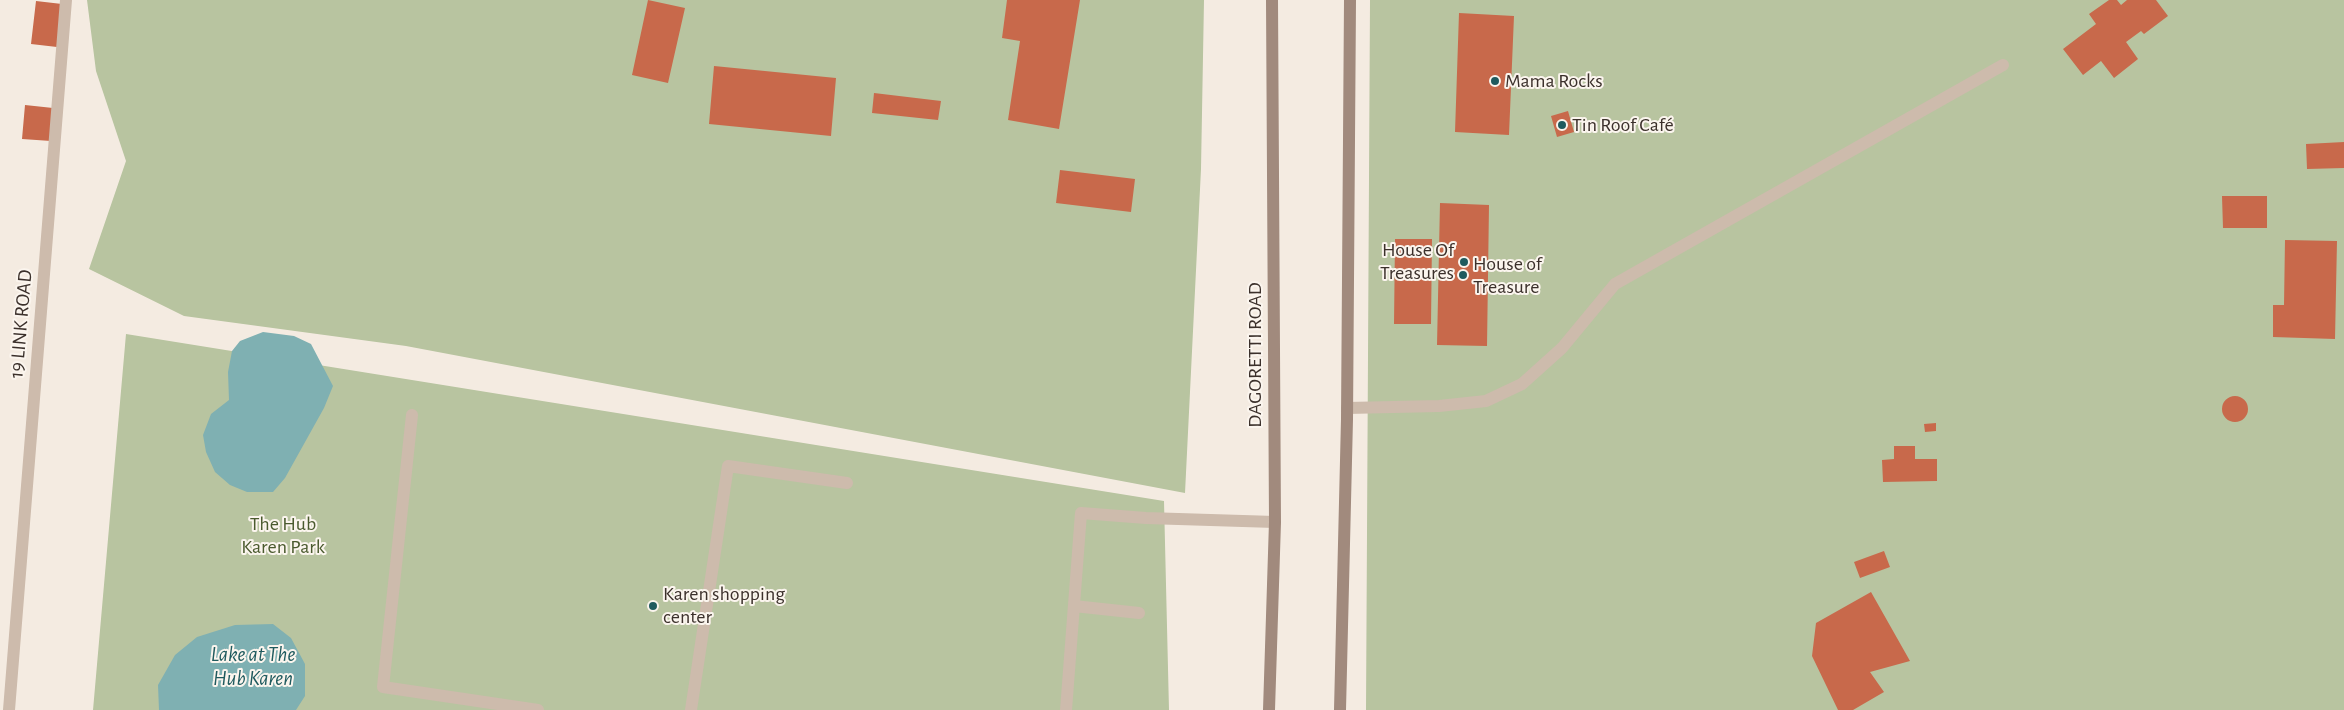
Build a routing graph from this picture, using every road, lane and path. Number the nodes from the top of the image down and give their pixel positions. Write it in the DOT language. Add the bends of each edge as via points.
graph roads {
  1 [pos="66,0"];
  2 [pos="1272,0"];
  3 [pos="1350,0"];
  4 [pos="2003,65"];
  5 [pos="1346,408"];
  6 [pos="412,415"];
  7 [pos="847,483"];
  8 [pos="1275,522"];
  9 [pos="1074,606"];
  10 [pos="1139,613"];
  11 [pos="9,710"];
  12 [pos="538,710"];
  13 [pos="692,710"];
  14 [pos="1066,710"];
  15 [pos="1269,710"];
  16 [pos="1340,710"];
  1 -- 11 [label="street, 19 LINK ROAD"];
  2 -- 8 [label="main road, DAGORETTI ROAD"];
  3 -- 5 [label="main road"];
  4 -- 5 [label="street" via="1615,284 1562,348 1522,384 1486,401 1439,406"];
  5 -- 16 [label="main road"];
  6 -- 12 [label="street" via="383,687"];
  7 -- 13 [label="street" via="728,466"];
  8 -- 9 [label="street" via="1081,513"];
  8 -- 15 [label="main road, DAGORETTI ROAD"];
  9 -- 10 [label="street"];
  9 -- 14 [label="street"];
}
